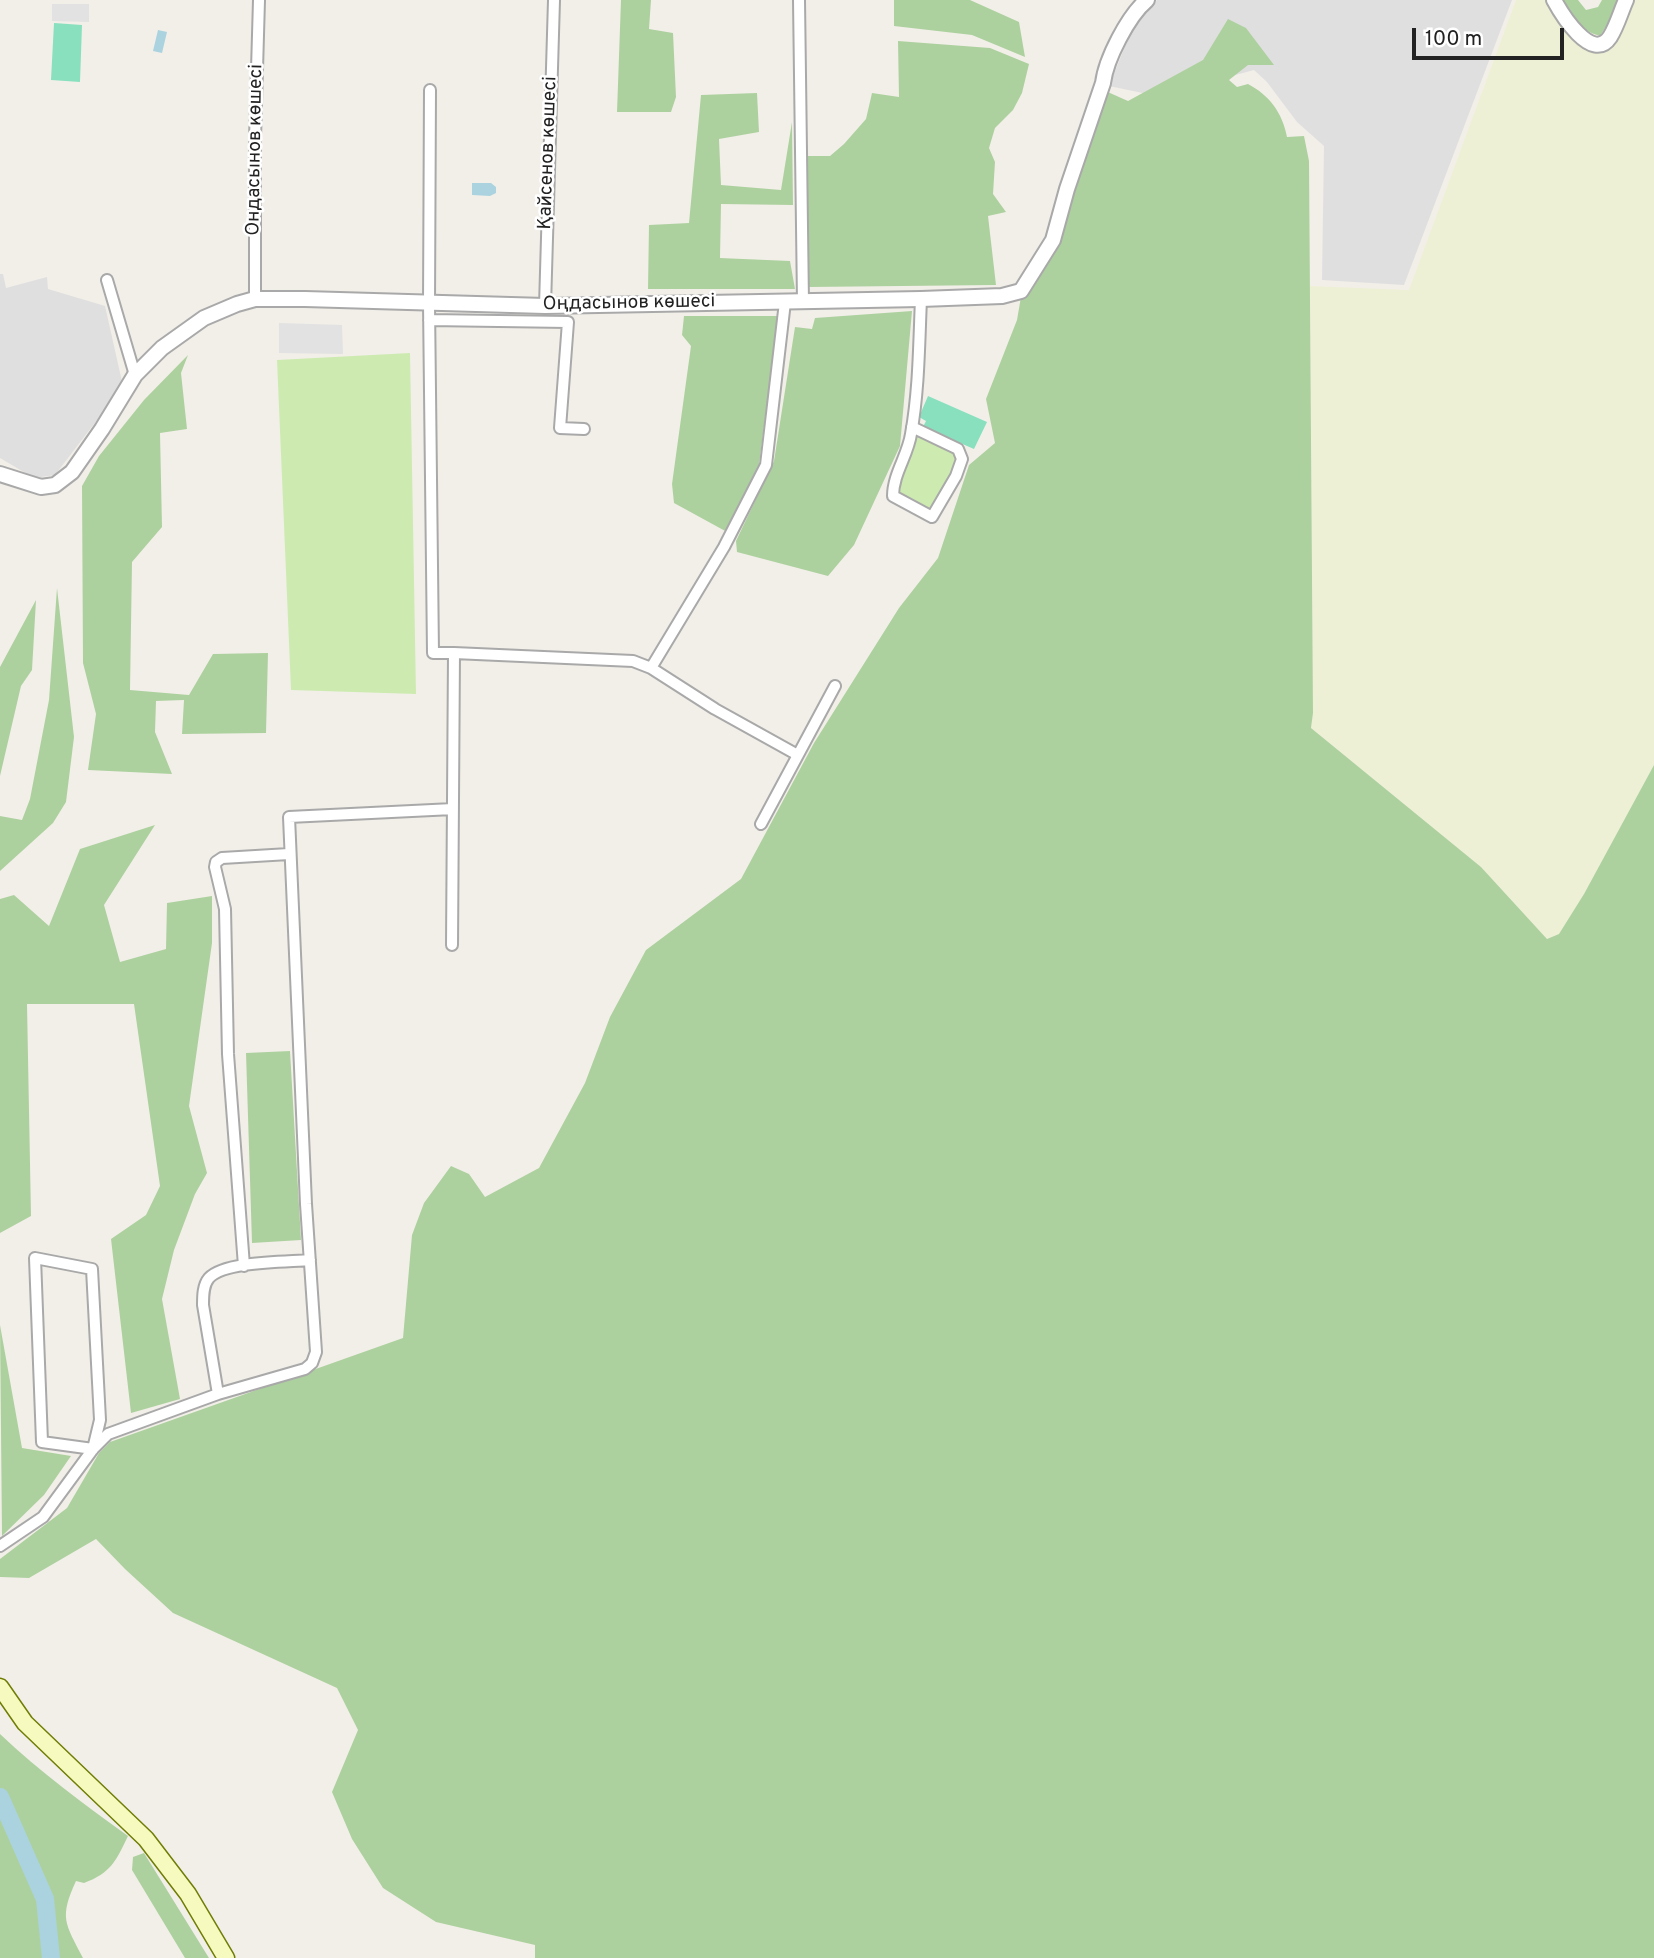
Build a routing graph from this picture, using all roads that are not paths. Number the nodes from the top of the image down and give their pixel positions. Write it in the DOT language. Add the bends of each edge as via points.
graph roads {
  1 [pos="259,0"];
  2 [pos="554,0"];
  3 [pos="799,0"];
  4 [pos="1147,0"];
  5 [pos="1554,0"];
  6 [pos="1626,0"];
  7 [pos="430,90"];
  8 [pos="107,280"];
  9 [pos="255,299"];
  10 [pos="922,299"];
  11 [pos="785,302"];
  12 [pos="803,302"];
  13 [pos="429,304"];
  14 [pos="545,306"];
  15 [pos="429,320"];
  16 [pos="135,375"];
  17 [pos="912,427"];
  18 [pos="584,429"];
  19 [pos="0,474"];
  20 [pos="454,653"];
  21 [pos="651,668"];
  22 [pos="835,686"];
  23 [pos="796,754"];
  24 [pos="453,809"];
  25 [pos="761,824"];
  26 [pos="289,854"];
  27 [pos="452,945"];
  28 [pos="310,1260"];
  29 [pos="244,1266"];
  30 [pos="218,1394"];
  31 [pos="93,1449"];
  32 [pos="0,1546"];
  33 [pos="0,1687"];
  34 [pos="226,1958"];
  1 -- 9 [label="street, Ондасынов көшесі"];
  2 -- 14 [label="street, Қайсенов көшесі"];
  3 -- 12 [label="street"];
  4 -- 10 [label="street, Оңдасынов көшесі" via="1130,19 1104,71 1053,240 1027,284 1021,291 1002,296"];
  5 -- 6 [label="street" via="1575,32 1594,43 1610,37"];
  7 -- 13 [label="street"];
  8 -- 16 [label="street"];
  9 -- 13 [label="street, Оңдасынов көшесі"];
  9 -- 16 [label="street, Оңдасынов көшесі" via="194,325"];
  10 -- 12 [label="street, Оңдасынов көшесі"];
  10 -- 17 [label="street"];
  11 -- 12 [label="street, Оңдасынов көшесі"];
  11 -- 14 [label="street, Оңдасынов көшесі"];
  11 -- 21 [label="street" via="766,465 724,547"];
  13 -- 14 [label="street, Оңдасынов көшесі"];
  13 -- 15 [label="street"];
  15 -- 18 [label="street" via="568,322 560,428"];
  15 -- 20 [label="street" via="433,653"];
  16 -- 19 [label="street, Оңдасынов көшесі" via="72,472 55,485 41,487"];
  17 -- 17 [label="street" via="893,496 932,517 962,459 958,449"];
  20 -- 21 [label="street" via="633,661"];
  20 -- 24 [label="street"];
  21 -- 23 [label="street"];
  22 -- 23 [label="street"];
  23 -- 25 [label="street"];
  24 -- 26 [label="street" via="289,817"];
  24 -- 27 [label="street"];
  26 -- 28 [label="street"];
  26 -- 29 [label="street" via="222,858 215,867 225,909 228,1054"];
  28 -- 29 [label="street"];
  28 -- 30 [label="street" via="316,1352 312,1363 284,1376"];
  29 -- 30 [label="street" via="224,1268 209,1279 204,1290"];
  30 -- 31 [label="street" via="108,1434"];
  31 -- 31 [label="street" via="100,1420 92,1269 35,1258 41,1442"];
  31 -- 32 [label="street" via="43,1517"];
  33 -- 34 [label="main road" via="25,1723 146,1839 188,1894"];
}
